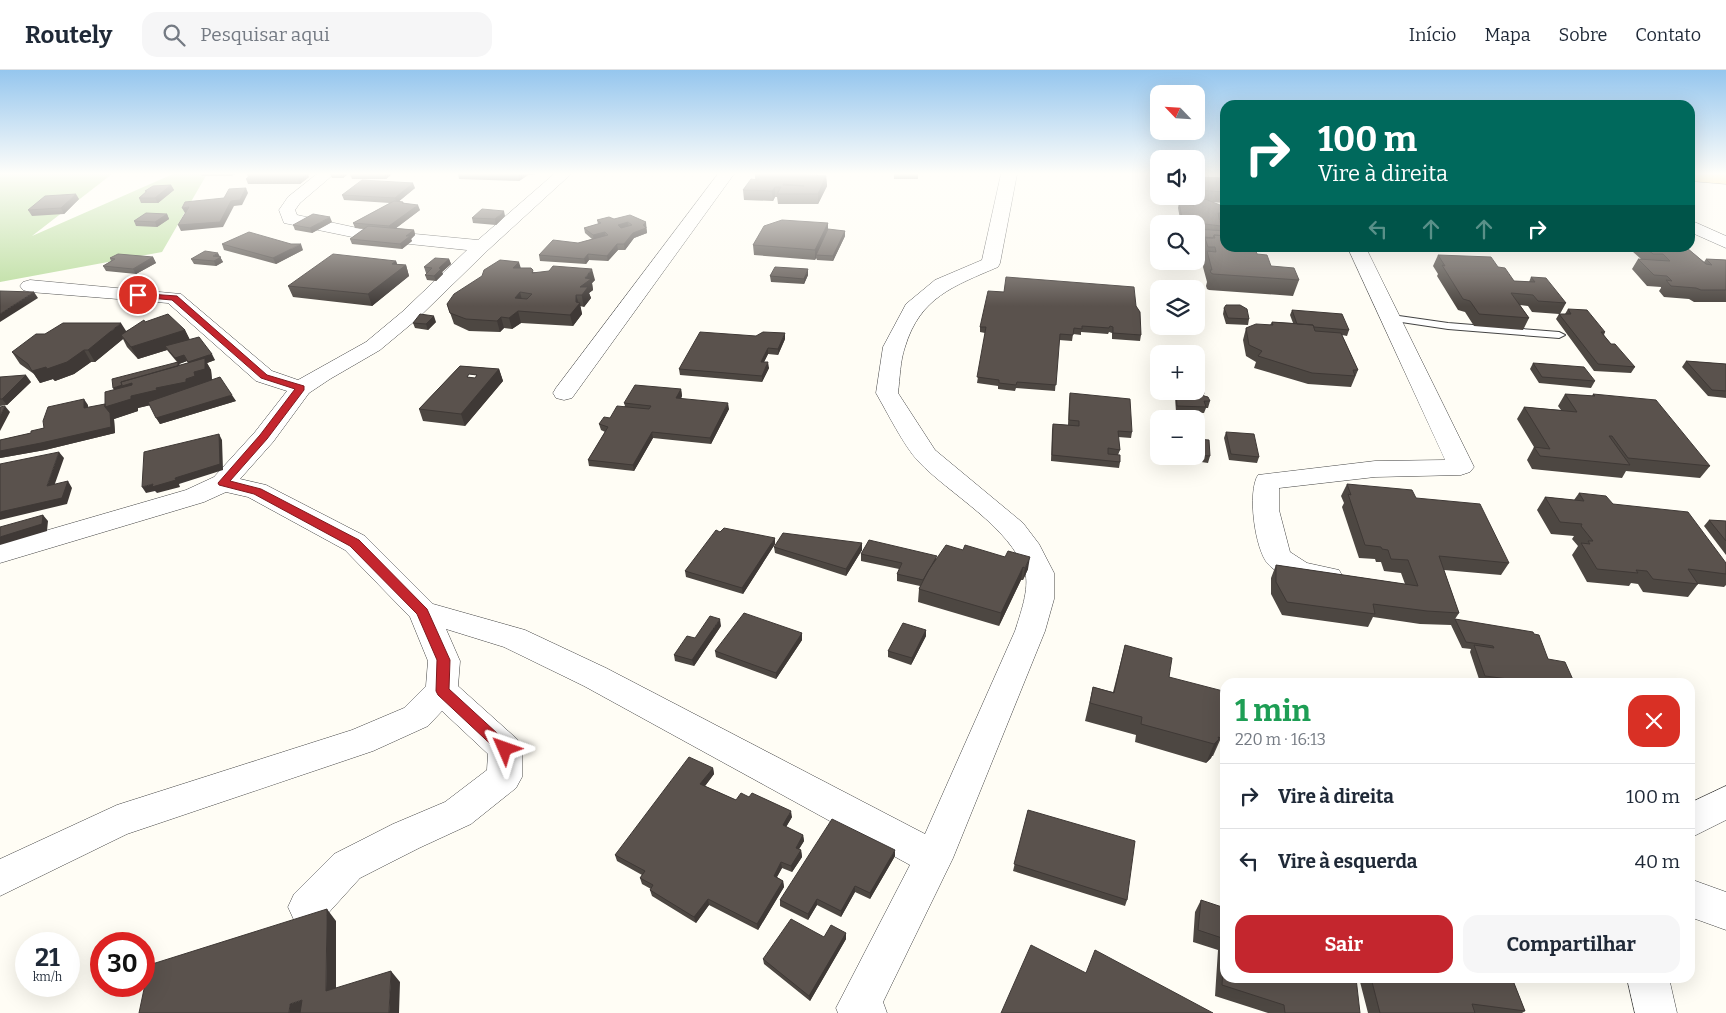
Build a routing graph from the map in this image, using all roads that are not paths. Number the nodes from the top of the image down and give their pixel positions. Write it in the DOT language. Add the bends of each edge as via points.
graph roads {
  1 [pos="289,218"];
  2 [pos="514,218"];
  3 [pos="693,218"];
  4 [pos="1000,218"];
  5 [pos="1695,228"];
  6 [pos="1726,243"];
  7 [pos="482,246"];
  8 [pos="1359,252"];
  9 [pos="30,286"];
  10 [pos="1392,318"];
  11 [pos="1559,335"];
  12 [pos="301,388"];
  13 [pos="564,393"];
  14 [pos="223,483"];
  15 [pos="0,554"];
  16 [pos="1356,581"];
  17 [pos="422,612"];
  18 [pos="442,691"];
  19 [pos="1726,802"];
  20 [pos="1695,819"];
  21 [pos="934,858"];
  22 [pos="0,878"];
  23 [pos="1695,900"];
  24 [pos="308,907"];
  25 [pos="1726,912"];
  26 [pos="1649,983"];
  27 [pos="866,1013"];
  28 [pos="1656,1013"];
  1 -- 7 [label="street" via="362,234"];
  2 -- 7 [label="street"];
  3 -- 13 [label="street"];
  4 -- 21 [label="street" via="991,264 942,284 913,308 894,348 887,393 926,455 1013,530 1040,573 1039,599 1030,631"];
  5 -- 6 [label="street"];
  7 -- 12 [label="street" via="373,346"];
  8 -- 10 [label="street"];
  9 -- 12 [label="street" via="174,298 264,376"];
  10 -- 11 [label="lane"];
  10 -- 16 [label="street" via="1461,467 1375,469 1267,481 1263,492 1278,557 1300,572"];
  12 -- 14 [label="street"];
  14 -- 15 [label="street" via="195,496"];
  14 -- 17 [label="street" via="257,491 354,543"];
  17 -- 18 [label="street" via="444,660"];
  17 -- 21 [label="street" via="514,638 596,677"];
  18 -- 22 [label="street" via="416,717 361,741 117,821"];
  18 -- 24 [label="street" via="505,749 504,777 458,813 347,866"];
  19 -- 20 [label="street"];
  21 -- 27 [label="street" via="857,1008"];
  23 -- 25 [label="street"];
  26 -- 28 [label="street"];
}
